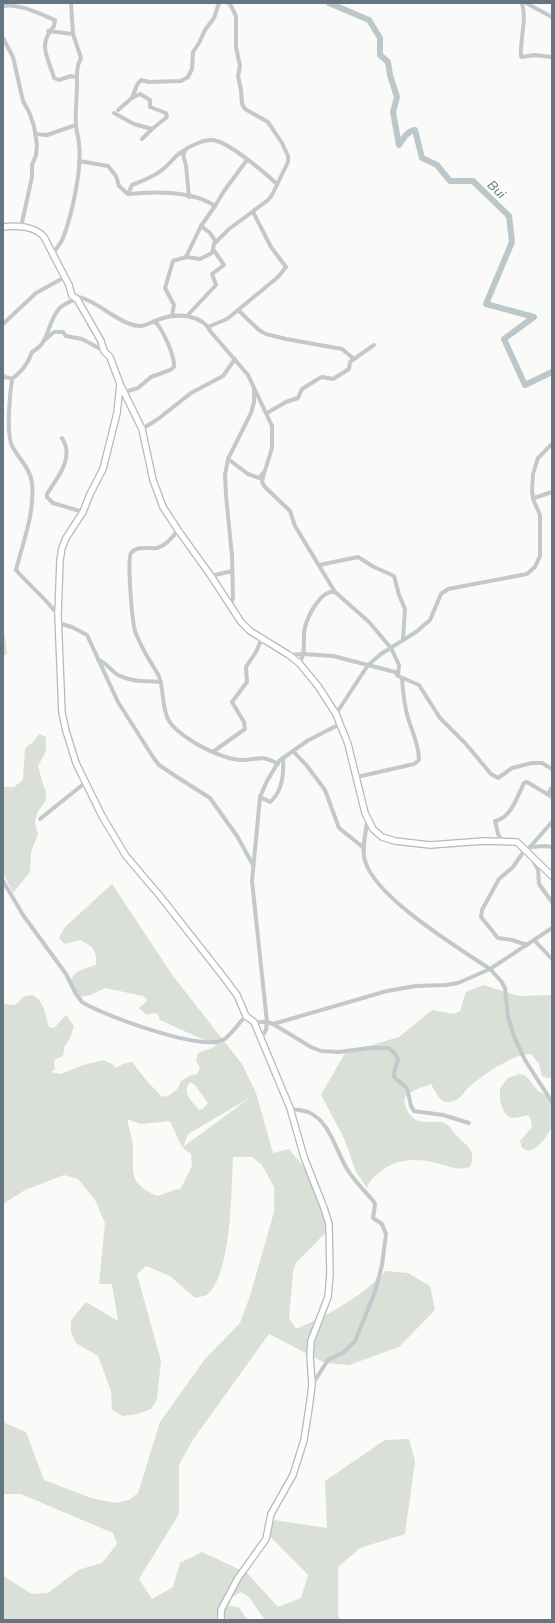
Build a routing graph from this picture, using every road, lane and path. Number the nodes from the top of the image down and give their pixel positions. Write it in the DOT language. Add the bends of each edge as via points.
graph roads {
  1 [pos="71,3"];
  2 [pos="219,3"];
  3 [pos="228,3"];
  4 [pos="522,3"];
  5 [pos="526,3"];
  6 [pos="3,6"];
  7 [pos="552,17"];
  8 [pos="48,31"];
  9 [pos="73,34"];
  10 [pos="3,38"];
  11 [pos="552,56"];
  12 [pos="76,77"];
  13 [pos="132,98"];
  14 [pos="76,125"];
  15 [pos="152,129"];
  16 [pos="35,134"];
  17 [pos="142,139"];
  18 [pos="187,148"];
  19 [pos="247,160"];
  20 [pos="80,161"];
  21 [pos="277,184"];
  22 [pos="128,194"];
  23 [pos="190,197"];
  24 [pos="215,206"];
  25 [pos="253,212"];
  26 [pos="201,226"];
  27 [pos="3,227"];
  28 [pos="21,227"];
  29 [pos="216,242"];
  30 [pos="213,250"];
  31 [pos="53,253"];
  32 [pos="186,257"];
  33 [pos="64,277"];
  34 [pos="74,298"];
  35 [pos="238,310"];
  36 [pos="172,316"];
  37 [pos="187,316"];
  38 [pos="154,321"];
  39 [pos="3,324"];
  40 [pos="208,326"];
  41 [pos="44,340"];
  42 [pos="374,346"];
  43 [pos="104,351"];
  44 [pos="235,359"];
  45 [pos="354,359"];
  46 [pos="3,375"];
  47 [pos="12,379"];
  48 [pos="252,383"];
  49 [pos="120,384"];
  50 [pos="125,392"];
  51 [pos="267,413"];
  52 [pos="142,429"];
  53 [pos="62,438"];
  54 [pos="552,444"];
  55 [pos="228,459"];
  56 [pos="264,472"];
  57 [pos="552,492"];
  58 [pos="534,498"];
  59 [pos="83,512"];
  60 [pos="178,530"];
  61 [pos="319,565"];
  62 [pos="232,571"];
  63 [pos="212,576"];
  64 [pos="335,592"];
  65 [pos="231,605"];
  66 [pos="58,615"];
  67 [pos="58,623"];
  68 [pos="262,638"];
  69 [pos="403,640"];
  70 [pos="390,648"];
  71 [pos="303,654"];
  72 [pos="289,655"];
  73 [pos="98,660"];
  74 [pos="298,663"];
  75 [pos="368,665"];
  76 [pos="400,677"];
  77 [pos="161,682"];
  78 [pos="336,714"];
  79 [pos="340,724"];
  80 [pos="214,751"];
  81 [pos="293,751"];
  82 [pos="283,758"];
  83 [pos="278,764"];
  84 [pos="552,770"];
  85 [pos="357,777"];
  86 [pos="86,782"];
  87 [pos="552,787"];
  88 [pos="550,795"];
  89 [pos="260,798"];
  90 [pos="365,813"];
  91 [pos="40,819"];
  92 [pos="552,822"];
  93 [pos="503,842"];
  94 [pos="552,847"];
  95 [pos="364,848"];
  96 [pos="526,852"];
  97 [pos="253,865"];
  98 [pos="552,876"];
  99 [pos="3,881"];
  100 [pos="552,902"];
  101 [pos="552,928"];
  102 [pos="535,941"];
  103 [pos="527,945"];
  104 [pos="552,959"];
  105 [pos="490,969"];
  106 [pos="246,1016"];
  107 [pos="254,1022"];
  108 [pos="267,1022"];
  109 [pos="273,1024"];
  110 [pos="261,1038"];
  111 [pos="552,1102"];
  112 [pos="290,1108"];
  113 [pos="469,1123"];
  114 [pos="312,1385"];
  115 [pos="220,1620"];
  1 -- 9 [label="street"];
  2 -- 13 [label="street" via="214,18 193,52 192,69 188,77 181,81 141,80"];
  3 -- 21 [label="street" via="236,16 236,47 242,104 245,109 268,122 288,156 287,165"];
  4 -- 11 [label="street" via="524,15 521,56"];
  5 -- 7 [label="street"];
  6 -- 8 [label="street" via="21,8 55,20 54,26"];
  8 -- 9 [label="street"];
  8 -- 12 [label="street" via="44,48 54,78 59,80"];
  9 -- 12 [label="street" via="81,58"];
  10 -- 16 [label="street" via="13,57 23,101 31,116"];
  12 -- 14 [label="street"];
  13 -- 15 [label="street" via="116,111 134,124"];
  13 -- 15 [label="street" via="140,94 150,100 150,108 168,114 167,118"];
  14 -- 16 [label="street" via="47,135"];
  14 -- 20 [label="street"];
  15 -- 17 [label="street"];
  16 -- 28 [label="street" via="37,150"];
  18 -- 19 [label="street" via="199,142 216,140"];
  18 -- 22 [label="street" via="161,171 132,185"];
  18 -- 23 [label="street" via="183,155"];
  19 -- 21 [label="street"];
  19 -- 24 [label="street"];
  20 -- 22 [label="street" via="108,166 116,176 119,186"];
  20 -- 31 [label="street" via="63,239"];
  21 -- 25 [label="street" via="268,200"];
  22 -- 23 [label="street" via="173,193"];
  23 -- 24 [label="street" via="202,199"];
  24 -- 26 [label="street"];
  25 -- 29 [label="street" via="231,227"];
  25 -- 35 [label="street" via="271,246 286,267 269,285"];
  26 -- 29 [label="street"];
  26 -- 32 [label="street"];
  27 -- 28 [label="street"];
  28 -- 31 [label="street" via="41,233"];
  29 -- 30 [label="street"];
  30 -- 32 [label="street" via="201,259"];
  30 -- 37 [label="street" via="224,265 212,274 216,285"];
  31 -- 33 [label="street"];
  32 -- 36 [label="street" via="173,261 165,288 174,305"];
  33 -- 34 [label="street"];
  33 -- 39 [label="street" via="36,293"];
  34 -- 38 [label="street" via="85,298 136,325"];
  34 -- 41 [label="street" via="58,309"];
  34 -- 43 [label="street" via="101,341"];
  35 -- 40 [label="street" via="227,319"];
  35 -- 45 [label="street" via="266,334 286,340 342,349"];
  36 -- 37 [label="street"];
  36 -- 38 [label="street"];
  37 -- 40 [label="street"];
  38 -- 50 [label="street" via="158,324 169,348 174,367 151,377 138,388"];
  40 -- 44 [label="street"];
  41 -- 43 [label="street" via="54,332 63,332 66,336 82,339"];
  41 -- 47 [label="street" via="39,349 32,352 24,368"];
  42 -- 45 [label="street"];
  43 -- 49 [label="street" via="110,357"];
  44 -- 48 [label="street"];
  44 -- 52 [label="street" via="223,376 191,393"];
  45 -- 51 [label="street" via="350,362 349,369 335,378 318,379 302,389 298,398"];
  46 -- 47 [label="street"];
  47 -- 66 [label="street" via="11,445 27,467 32,482 29,522 16,570"];
  48 -- 51 [label="street"];
  48 -- 55 [label="street" via="254,400 251,413"];
  49 -- 50 [label="street"];
  49 -- 59 [label="street" via="117,412 103,469"];
  50 -- 52 [label="street"];
  51 -- 56 [label="street" via="272,426 272,448"];
  52 -- 60 [label="street" via="158,496"];
  53 -- 59 [label="street" via="67,449 64,463 60,476 47,496 53,503"];
  54 -- 58 [label="street" via="538,458 535,466 532,490"];
  55 -- 56 [label="street" via="248,474 259,478"];
  55 -- 62 [label="street" via="225,480 232,540"];
  56 -- 61 [label="street" via="262,482 290,511 295,526"];
  57 -- 58 [label="street"];
  58 -- 69 [label="street" via="540,514 540,556 532,571 448,589 441,594 430,620"];
  59 -- 66 [label="street" via="69,532 62,548"];
  60 -- 63 [label="street"];
  60 -- 77 [label="street" via="162,546 138,549 131,553 130,557 134,629"];
  61 -- 64 [label="street"];
  61 -- 69 [label="street" via="358,557 394,576 405,609"];
  62 -- 63 [label="street"];
  62 -- 65 [label="street"];
  63 -- 65 [label="street"];
  64 -- 70 [label="street" via="369,622"];
  64 -- 71 [label="street" via="323,596 311,613 305,629"];
  65 -- 68 [label="street" via="242,624"];
  66 -- 67 [label="street"];
  67 -- 73 [label="street" via="87,635"];
  67 -- 86 [label="street" via="62,713 76,763"];
  68 -- 72 [label="street"];
  68 -- 80 [label="street" via="246,667 247,682 232,702 244,722 245,729"];
  69 -- 70 [label="street"];
  70 -- 75 [label="street"];
  70 -- 76 [label="street" via="399,665"];
  71 -- 72 [label="street"];
  71 -- 74 [label="street"];
  71 -- 75 [label="street" via="342,657"];
  72 -- 74 [label="street"];
  73 -- 77 [label="street" via="124,678"];
  73 -- 97 [label="street" via="118,702 152,757 159,765 210,798 237,836"];
  74 -- 78 [label="street" via="318,686"];
  75 -- 76 [label="street" via="394,672"];
  75 -- 78 [label="street"];
  76 -- 84 [label="street" via="419,685 440,718 466,743 491,774 498,778 512,768 532,763 542,763"];
  76 -- 85 [label="street" via="408,720 416,737 419,760 414,764"];
  77 -- 80 [label="street" via="163,702 170,721 190,740"];
  78 -- 79 [label="street"];
  79 -- 81 [label="street"];
  79 -- 85 [label="street"];
  80 -- 83 [label="street" via="237,759 267,758"];
  81 -- 82 [label="street"];
  81 -- 95 [label="street" via="308,766 325,790 339,828"];
  82 -- 83 [label="street"];
  82 -- 89 [label="street" via="281,783 274,797 270,802"];
  83 -- 89 [label="street"];
  85 -- 90 [label="street"];
  86 -- 91 [label="street"];
  86 -- 106 [label="street" via="102,816 126,856 222,974 237,995"];
  87 -- 88 [label="street"];
  88 -- 93 [label="street" via="527,782 524,783 508,813 495,821"];
  89 -- 97 [label="street"];
  90 -- 93 [label="street" via="379,835 395,840 430,845"];
  90 -- 95 [label="street" via="367,822"];
  92 -- 96 [label="street"];
  93 -- 96 [label="street" via="518,843"];
  94 -- 96 [label="street" via="530,847"];
  95 -- 105 [label="street" via="367,869 393,898 419,920"];
  96 -- 98 [label="street"];
  96 -- 100 [label="street" via="538,869 539,884"];
  96 -- 103 [label="street" via="499,879 481,914 498,938"];
  97 -- 108 [label="street" via="252,881"];
  99 -- 106 [label="street" via="66,974 76,994 87,1005 150,1030 209,1043 225,1039"];
  101 -- 102 [label="street"];
  102 -- 103 [label="street"];
  102 -- 104 [label="street"];
  103 -- 105 [label="street"];
  105 -- 109 [label="street" via="458,983 387,991"];
  105 -- 111 [label="street" via="505,988 508,1017 515,1039 525,1060"];
  106 -- 107 [label="street"];
  107 -- 108 [label="street"];
  107 -- 110 [label="street"];
  108 -- 109 [label="street"];
  108 -- 110 [label="street"];
  109 -- 113 [label="street" via="321,1051 389,1048 398,1059 394,1077 407,1088 414,1111 443,1115"];
  110 -- 112 [label="street"];
  112 -- 114 [label="street" via="304,1157 329,1224 328,1297 311,1341"];
  112 -- 114 [label="street" via="308,1112 323,1124 346,1169 374,1202 372,1218 382,1224 386,1234 380,1278 357,1336 344,1352 328,1360"];
  114 -- 115 [label="street" via="304,1440 293,1475 271,1514 266,1539 238,1578 221,1610"];
}
